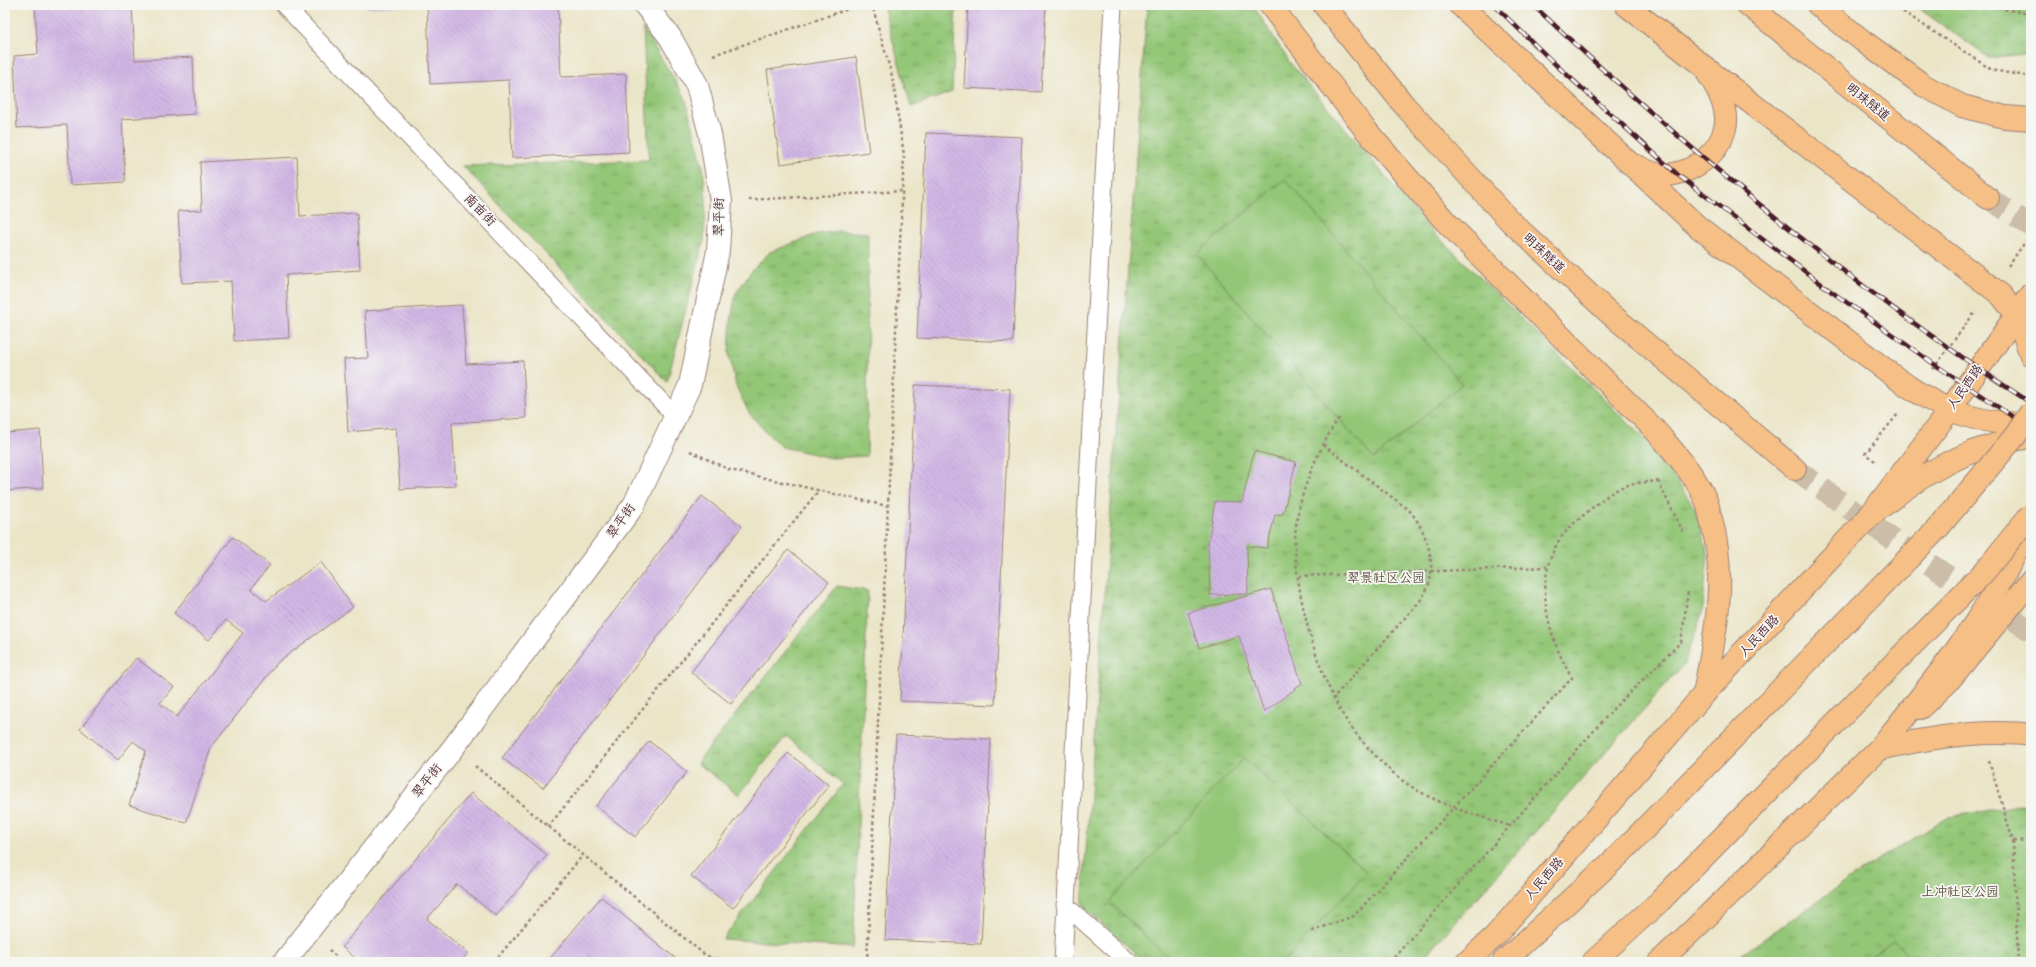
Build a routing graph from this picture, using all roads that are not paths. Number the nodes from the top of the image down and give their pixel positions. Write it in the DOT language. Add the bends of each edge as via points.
graph roads {
  1 [pos="284,5"];
  2 [pos="645,5"];
  3 [pos="1113,5"];
  4 [pos="1270,5"];
  5 [pos="1324,5"];
  6 [pos="1460,5"];
  7 [pos="1626,5"];
  8 [pos="1748,5"];
  9 [pos="1818,5"];
  10 [pos="1703,66"];
  11 [pos="2031,119"];
  12 [pos="1626,159"];
  13 [pos="1988,198"];
  14 [pos="2031,294"];
  15 [pos="2016,314"];
  16 [pos="2031,355"];
  17 [pos="1949,411"];
  18 [pos="2031,412"];
  19 [pos="675,416"];
  20 [pos="2031,424"];
  21 [pos="2031,437"];
  22 [pos="1795,469"];
  23 [pos="2031,506"];
  24 [pos="2031,514"];
  25 [pos="1868,518"];
  26 [pos="2031,581"];
  27 [pos="1704,694"];
  28 [pos="2031,735"];
  29 [pos="1879,749"];
  30 [pos="1065,905"];
  31 [pos="284,962"];
  32 [pos="1063,962"];
  33 [pos="1129,962"];
  34 [pos="1467,962"];
  35 [pos="1503,962"];
  36 [pos="1593,962"];
  37 [pos="1659,962"];
  1 -- 19 [label="lane, 南亩街"];
  2 -- 19 [label="street, 翠平街" via="670,37 697,85 710,134 721,201 718,251 690,385"];
  3 -- 30 [label="lane"];
  4 -- 27 [label="main road" via="1364,128 1446,222 1650,425 1684,463 1705,497 1715,531 1719,568 1719,612"];
  5 -- 22 [label="main road, 明珠隧道" via="1404,105 1510,221 1607,311"];
  6 -- 12 [label="main road"];
  7 -- 10 [label="main road"];
  8 -- 13 [label="main road, 明珠隧道"];
  9 -- 11 [label="main road" via="1923,85 1962,106 2005,117"];
  10 -- 12 [label="main road" via="1714,83 1725,114 1726,127 1711,153 1698,165 1685,172 1663,175 1646,170"];
  10 -- 15 [label="main road" via="2001,294"];
  12 -- 17 [label="main road" via="1697,226 1899,380"];
  14 -- 15 [label="main road, 人民西路"];
  15 -- 16 [label="main road"];
  15 -- 17 [label="main road, 人民西路"];
  17 -- 20 [label="main road" via="1985,421"];
  17 -- 25 [label="main road, 人民西路"];
  18 -- 35 [label="main road, bridge" via="1938,528 1618,856"];
  19 -- 31 [label="street, 翠平街" via="634,505 453,748"];
  21 -- 25 [label="main road" via="1994,444 1946,462 1908,485"];
  23 -- 29 [label="main road" via="2024,532 2011,563 1981,616 1944,668"];
  24 -- 36 [label="main road, bridge" via="1984,572 1660,901"];
  25 -- 27 [label="main road, 人民西路"];
  26 -- 29 [label="main road" via="1946,684"];
  27 -- 34 [label="main road, 人民西路" via="1496,935"];
  28 -- 29 [label="main road" via="1980,733 1938,736"];
  29 -- 37 [label="main road"];
  30 -- 32 [label="lane"];
  30 -- 33 [label="lane"];
}
